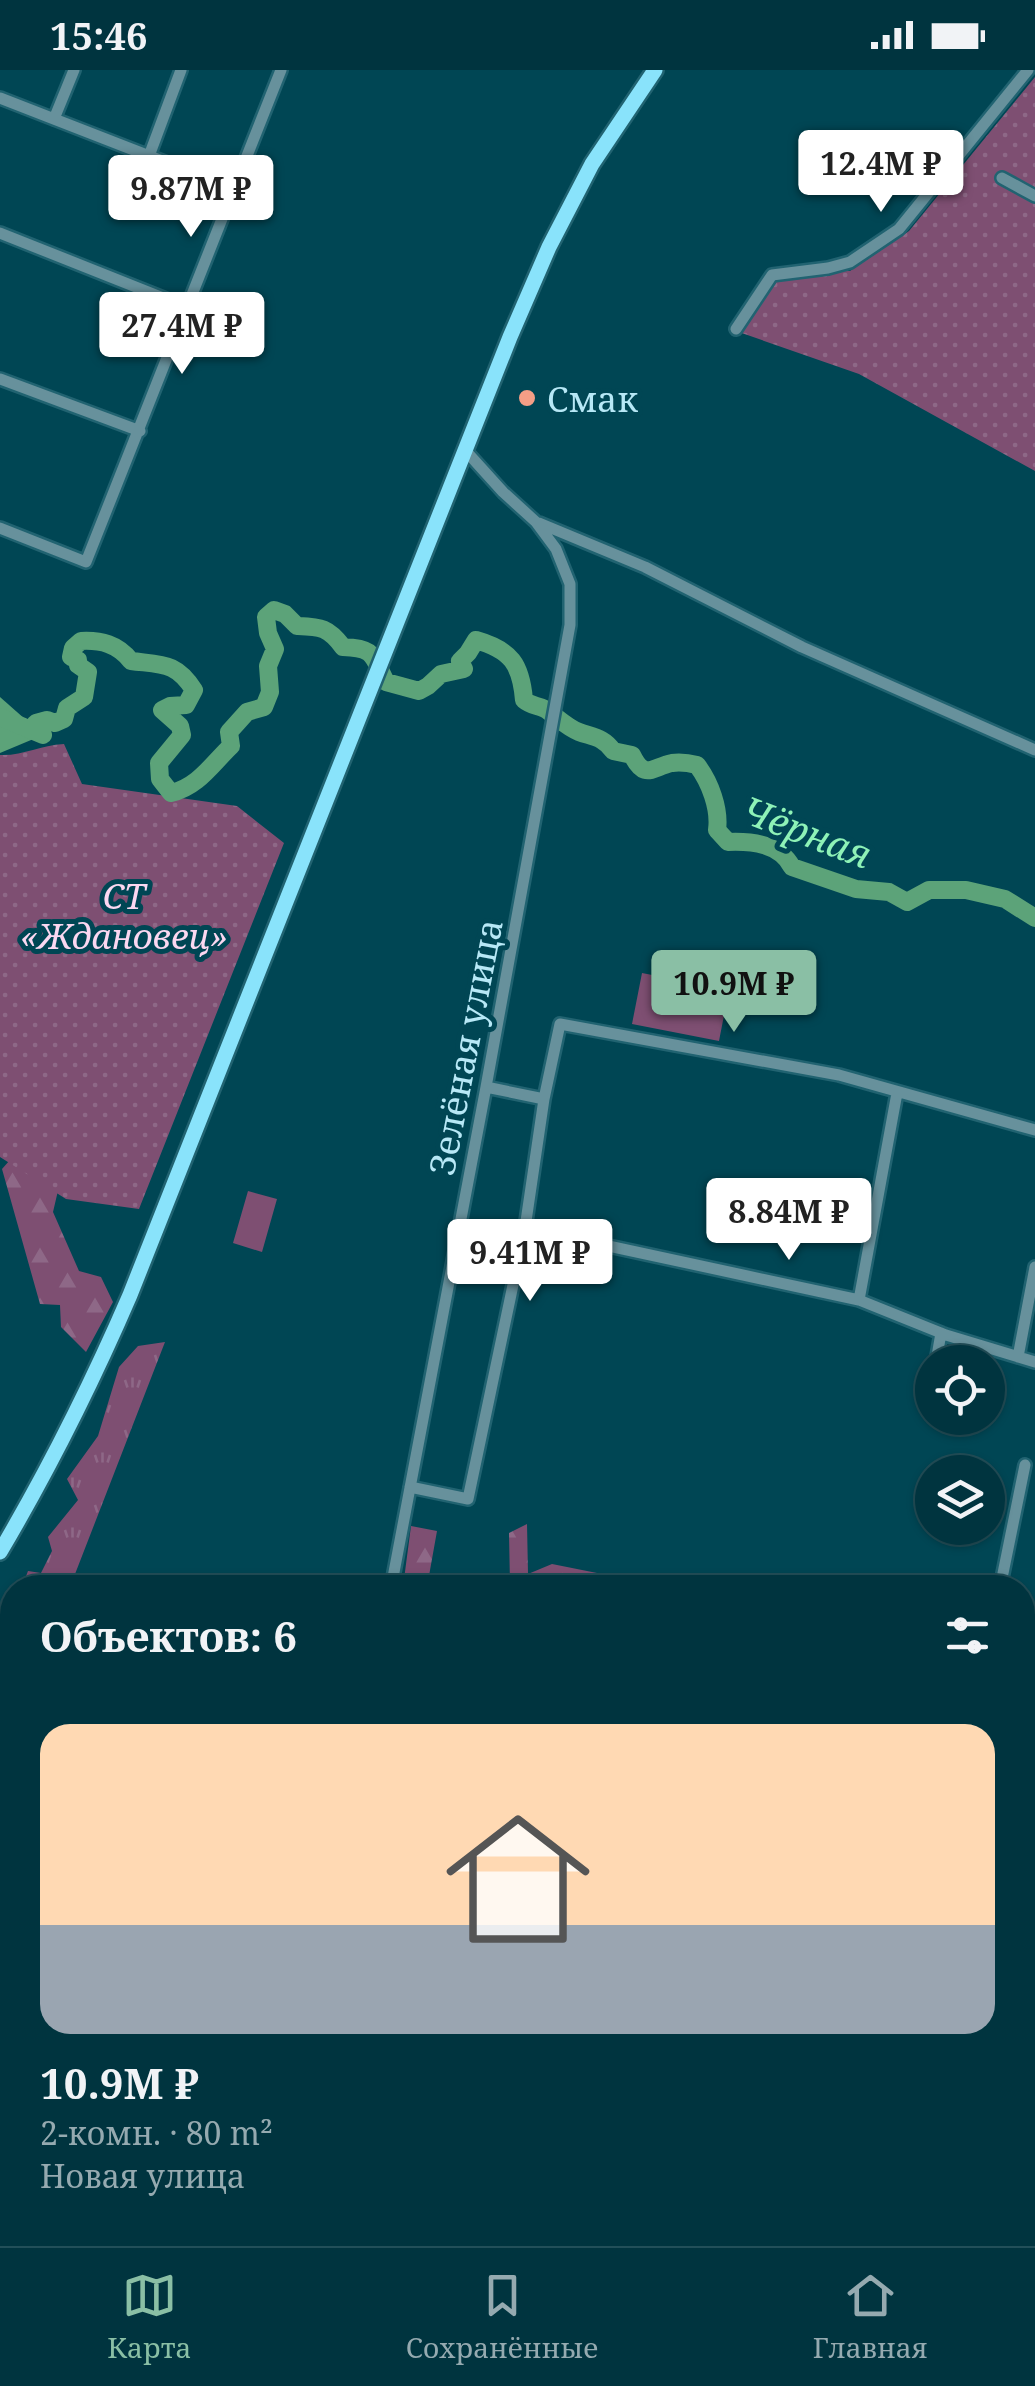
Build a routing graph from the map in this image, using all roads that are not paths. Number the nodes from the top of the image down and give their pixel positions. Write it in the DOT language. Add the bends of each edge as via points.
graph roads {
  1 [pos="74,70"];
  2 [pos="181,70"];
  3 [pos="281,70"];
  4 [pos="655,70"];
  5 [pos="1028,70"];
  6 [pos="0,98"];
  7 [pos="54,119"];
  8 [pos="149,156"];
  9 [pos="1002,178"];
  10 [pos="234,189"];
  11 [pos="1035,196"];
  12 [pos="0,233"];
  13 [pos="186,307"];
  14 [pos="736,329"];
  15 [pos="0,379"];
  16 [pos="140,431"];
  17 [pos="465,450"];
  18 [pos="536,522"];
  19 [pos="0,528"];
  20 [pos="1035,750"];
  21 [pos="486,1087"];
  22 [pos="896,1093"];
  23 [pos="544,1099"];
  24 [pos="1035,1130"];
  25 [pos="525,1228"];
  26 [pos="1035,1267"];
  27 [pos="859,1300"];
  28 [pos="941,1333"];
  29 [pos="939,1345"];
  30 [pos="1018,1357"];
  31 [pos="1035,1362"];
  32 [pos="1025,1465"];
  33 [pos="410,1487"];
  34 [pos="0,1552"];
  35 [pos="393,1575"];
  36 [pos="1003,1575"];
  1 -- 7 [label="street"];
  2 -- 8 [label="street"];
  3 -- 10 [label="street"];
  4 -- 17 [label="main road" via="565,215"];
  5 -- 14 [label="street" via="899,228 850,262 772,275"];
  6 -- 7 [label="street"];
  7 -- 8 [label="street"];
  8 -- 10 [label="street"];
  9 -- 11 [label="street"];
  10 -- 13 [label="street"];
  12 -- 13 [label="street"];
  13 -- 16 [label="street"];
  15 -- 16 [label="street"];
  16 -- 19 [label="street" via="86,562"];
  17 -- 18 [label="street"];
  17 -- 34 [label="main road" via="100,1366"];
  18 -- 20 [label="street"];
  18 -- 21 [label="street, Зелёная улица" via="556,548 570,584 570,625"];
  21 -- 23 [label="street"];
  21 -- 33 [label="street, Зелёная улица"];
  22 -- 23 [label="street" via="560,1024"];
  22 -- 24 [label="street"];
  22 -- 27 [label="street"];
  23 -- 25 [label="street"];
  25 -- 27 [label="street"];
  25 -- 33 [label="street" via="468,1499"];
  26 -- 30 [label="street"];
  27 -- 28 [label="street"];
  28 -- 29 [label="street"];
  28 -- 30 [label="street"];
  30 -- 31 [label="street"];
  32 -- 36 [label="street"];
  33 -- 35 [label="street, Зелёная улица"];
}
